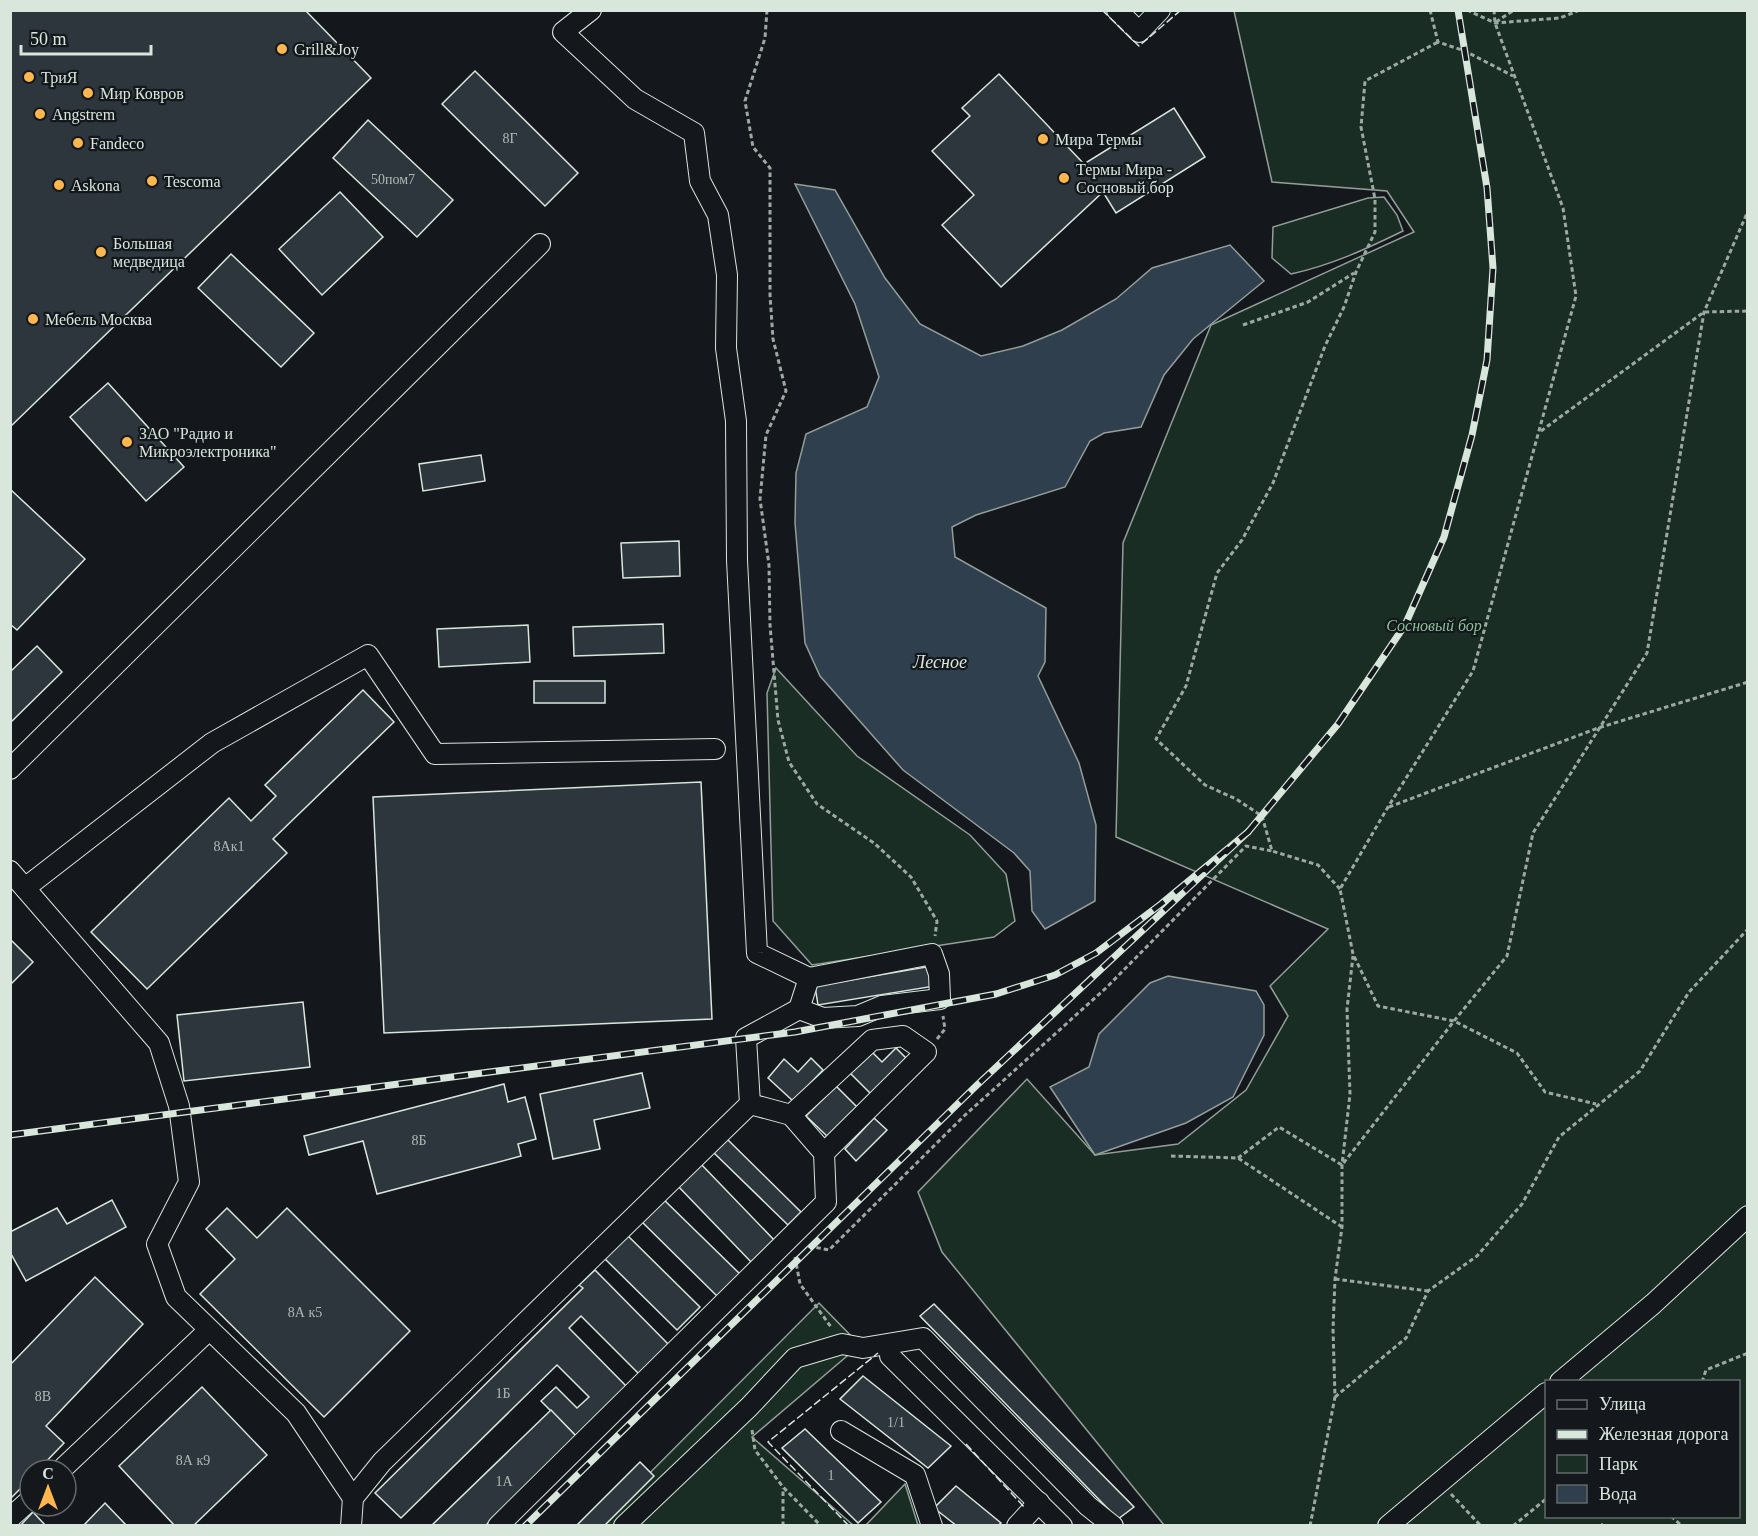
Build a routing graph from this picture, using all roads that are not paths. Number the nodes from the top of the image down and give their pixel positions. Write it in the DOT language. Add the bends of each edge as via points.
graph roads {
  1 [pos="591,10"];
  2 [pos="1117,10"];
  3 [pos="1160,10"];
  4 [pos="540,244"];
  5 [pos="715,749"];
  6 [pos="10,769"];
  7 [pos="10,872"];
  8 [pos="25,888"];
  9 [pos="809,978"];
  10 [pos="799,1009"];
  11 [pos="750,1104"];
  12 [pos="791,1115"];
  13 [pos="824,1154"];
  14 [pos="1748,1216"];
  15 [pos="209,1330"];
  16 [pos="890,1356"];
  17 [pos="1562,1380"];
  18 [pos="1545,1394"];
  19 [pos="841,1431"];
  20 [pos="75,1458"];
  21 [pos="353,1498"];
  22 [pos="1039,1502"];
  23 [pos="351,1526"];
  24 [pos="498,1526"];
  25 [pos="624,1526"];
  26 [pos="932,1526"];
  27 [pos="1017,1526"];
  28 [pos="1062,1526"];
  29 [pos="1113,1526"];
  30 [pos="1388,1526"];
  1 -- 9 [label="lane" via="563,32 635,99 694,134 700,181 718,215 727,274 726,348 736,421 737,560 757,953"];
  2 -- 3 [label="lane" via="1139,32"];
  4 -- 6 [label="lane"];
  5 -- 8 [label="lane" via="435,754 368,655 212,743"];
  7 -- 8 [label="lane"];
  8 -- 15 [label="lane" via="159,1043 179,1106 189,1182 157,1244 176,1297"];
  9 -- 10 [label="lane"];
  9 -- 10 [label="lane" via="932,954 939,974 940,999 882,1006 858,1016 823,1018"];
  10 -- 11 [label="lane" via="746,1038"];
  11 -- 12 [label="lane"];
  11 -- 21 [label="lane" via="382,1462"];
  12 -- 13 [label="lane"];
  12 -- 13 [label="lane" via="872,1040 903,1036 926,1052"];
  13 -- 24 [label="lane" via="826,1202"];
  14 -- 17 [label="lane" via="1653,1304"];
  15 -- 20 [label="lane"];
  15 -- 21 [label="lane" via="296,1413"];
  16 -- 22 [label="lane"];
  18 -- 30 [label="lane"];
  19 -- 26 [label="lane" via="915,1475"];
  21 -- 23 [label="lane"];
  22 -- 27 [label="lane"];
  22 -- 28 [label="lane"];
  25 -- 29 [label="lane" via="795,1358 842,1344 863,1348 923,1338 1088,1506"];
}
